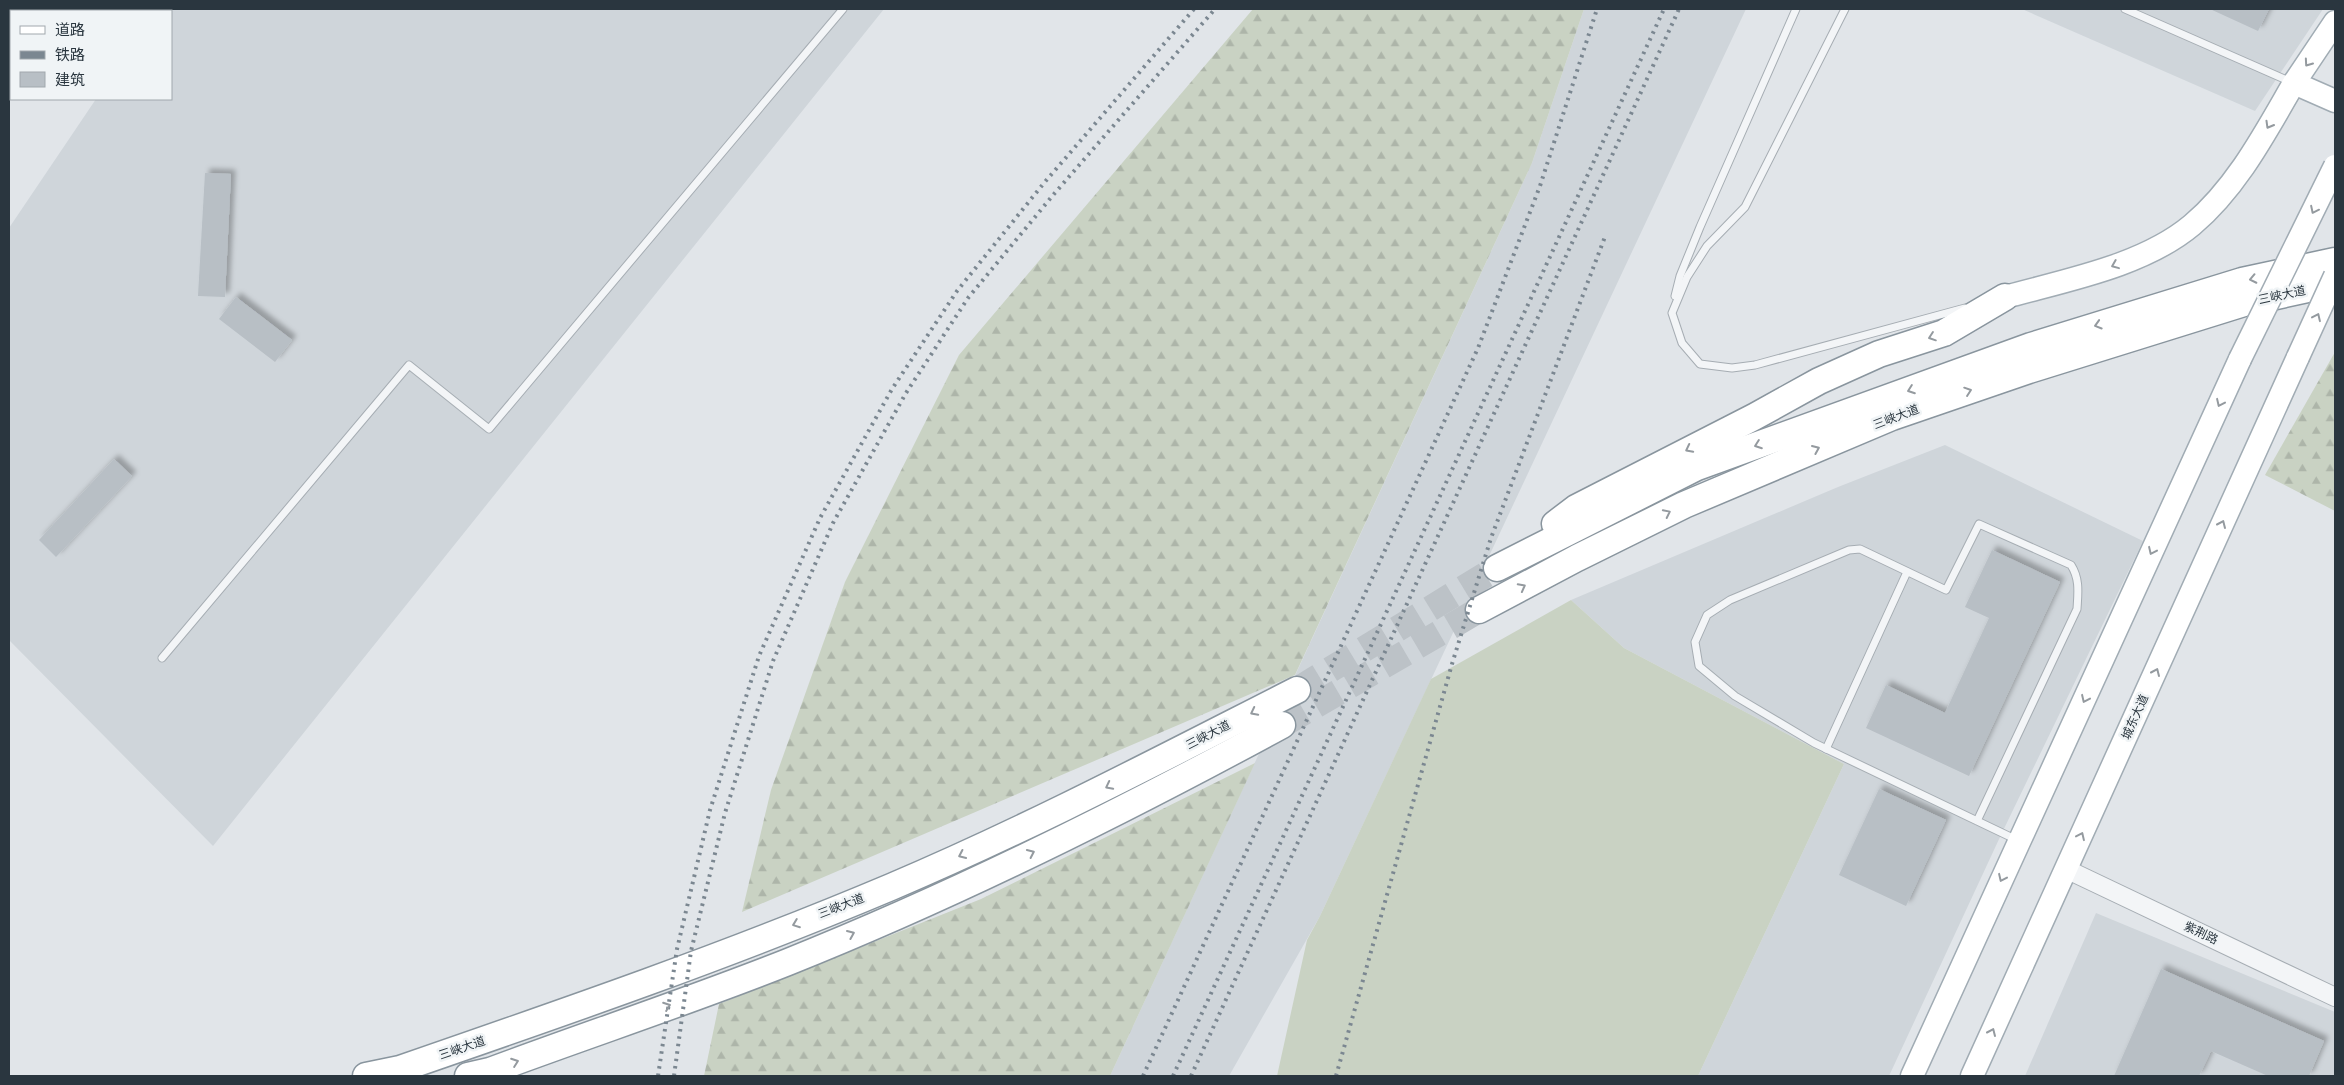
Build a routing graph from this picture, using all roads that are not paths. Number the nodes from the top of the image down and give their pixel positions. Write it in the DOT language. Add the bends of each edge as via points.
graph roads {
  1 [pos="843,9"];
  2 [pos="1796,9"];
  3 [pos="1845,9"];
  4 [pos="2125,9"];
  5 [pos="2335,22"];
  6 [pos="2294,83"];
  7 [pos="2335,101"];
  8 [pos="2335,166"];
  9 [pos="2335,261"];
  10 [pos="2335,276"];
  11 [pos="2335,283"];
  12 [pos="2005,297"];
  13 [pos="1672,313"];
  14 [pos="1907,572"];
  15 [pos="1479,610"];
  16 [pos="162,658"];
  17 [pos="1297,690"];
  18 [pos="1282,725"];
  19 [pos="1826,749"];
  20 [pos="1977,821"];
  21 [pos="2019,842"];
  22 [pos="2066,868"];
  23 [pos="2335,997"];
  24 [pos="366,1076"];
  25 [pos="468,1076"];
  26 [pos="1912,1076"];
  27 [pos="1972,1076"];
  1 -- 16 [label="lane" via="489,429 409,365"];
  2 -- 13 [label="lane" via="1700,226 1680,276"];
  3 -- 13 [label="lane" via="1746,207 1707,246 1687,277"];
  4 -- 6 [label="lane"];
  5 -- 6 [label="main road, one-way"];
  6 -- 7 [label="main road"];
  6 -- 12 [label="main road, one-way" via="2241,170 2192,225 2160,246 2108,268"];
  8 -- 21 [label="main road, one-way, bridge" via="2240,359"];
  9 -- 12 [label="highway, 三峡大道" via="2242,281 2031,346 1697,467 1497,568 1576,508 1819,381 1880,354 1944,333"];
  22 -- 10 [label="main road, 城东大道, one-way, bridge"];
  15 -- 11 [label="highway, 三峡大道, one-way" via="1684,505 1892,417 2029,370 2244,303"];
  12 -- 13 [label="lane" via="1754,365 1732,368 1700,364 1682,344"];
  14 -- 19 [label="lane"];
  14 -- 19 [label="lane" via="1860,549 1849,550 1730,600 1707,615 1695,642 1699,666 1735,696"];
  14 -- 20 [label="lane" via="1946,590 1979,524 2071,565 2075,572 2079,587 2077,609"];
  17 -- 24 [label="highway, 三峡大道, one-way" via="1070,805 892,887 598,1001 400,1069"];
  25 -- 18 [label="highway, one-way" via="490,1071 788,962 1125,809"];
  19 -- 20 [label="lane"];
  20 -- 21 [label="lane"];
  21 -- 26 [label="main road, one-way"];
  22 -- 23 [label="street, 紫荆路"];
  27 -- 22 [label="main road, 城东大道, one-way"];
}
